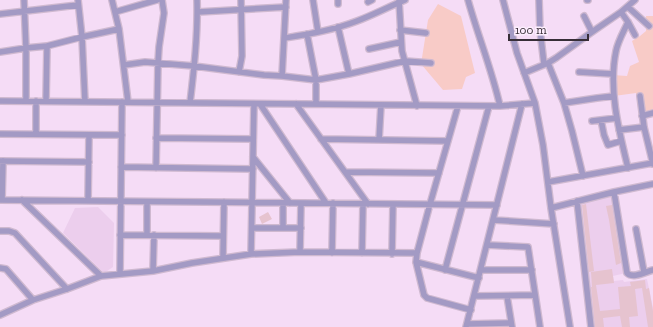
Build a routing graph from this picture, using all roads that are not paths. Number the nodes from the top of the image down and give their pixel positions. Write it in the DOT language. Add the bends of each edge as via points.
graph roads {
  1 [pos="24,0"];
  2 [pos="112,0"];
  3 [pos="157,0"];
  4 [pos="162,0"];
  5 [pos="197,0"];
  6 [pos="241,0"];
  7 [pos="286,0"];
  8 [pos="312,0"];
  9 [pos="468,0"];
  10 [pos="503,0"];
  11 [pos="539,0"];
  12 [pos="401,1"];
  13 [pos="631,2"];
  14 [pos="78,3"];
  15 [pos="286,7"];
  16 [pos="241,9"];
  17 [pos="24,11"];
  18 [pos="115,12"];
  19 [pos="198,12"];
  20 [pos="621,12"];
  21 [pos="0,14"];
  22 [pos="584,16"];
  23 [pos="628,22"];
  24 [pos="649,26"];
  25 [pos="338,27"];
  26 [pos="119,29"];
  27 [pos="400,30"];
  28 [pos="318,32"];
  29 [pos="592,32"];
  30 [pos="426,33"];
  31 [pos="307,34"];
  32 [pos="635,35"];
  33 [pos="82,37"];
  34 [pos="285,38"];
  35 [pos="401,42"];
  36 [pos="47,46"];
  37 [pos="26,48"];
  38 [pos="369,49"];
  39 [pos="0,52"];
  40 [pos="405,61"];
  41 [pos="158,63"];
  42 [pos="432,63"];
  43 [pos="546,64"];
  44 [pos="124,65"];
  45 [pos="194,66"];
  46 [pos="239,72"];
  47 [pos="579,72"];
  48 [pos="524,73"];
  49 [pos="349,74"];
  50 [pos="613,74"];
  51 [pos="282,76"];
  52 [pos="316,80"];
  53 [pos="614,96"];
  54 [pos="640,96"];
  55 [pos="0,101"];
  56 [pos="26,101"];
  57 [pos="36,101"];
  58 [pos="46,101"];
  59 [pos="86,102"];
  60 [pos="125,102"];
  61 [pos="156,102"];
  62 [pos="190,103"];
  63 [pos="535,103"];
  64 [pos="564,103"];
  65 [pos="254,104"];
  66 [pos="260,104"];
  67 [pos="296,104"];
  68 [pos="316,104"];
  69 [pos="522,104"];
  70 [pos="381,105"];
  71 [pos="416,106"];
  72 [pos="458,106"];
  73 [pos="489,106"];
  74 [pos="500,106"];
  75 [pos="653,113"];
  76 [pos="642,116"];
  77 [pos="617,118"];
  78 [pos="601,120"];
  79 [pos="592,121"];
  80 [pos="644,128"];
  81 [pos="619,130"];
  82 [pos="0,134"];
  83 [pos="36,134"];
  84 [pos="89,134"];
  85 [pos="122,135"];
  86 [pos="156,138"];
  87 [pos="253,139"];
  88 [pos="322,139"];
  89 [pos="379,140"];
  90 [pos="448,141"];
  91 [pos="621,141"];
  92 [pos="651,151"];
  93 [pos="253,157"];
  94 [pos="1,161"];
  95 [pos="89,162"];
  96 [pos="653,163"];
  97 [pos="121,167"];
  98 [pos="156,168"];
  99 [pos="628,168"];
  100 [pos="253,169"];
  101 [pos="346,172"];
  102 [pos="439,173"];
  103 [pos="583,176"];
  104 [pos="548,182"];
  105 [pos="653,184"];
  106 [pos="614,192"];
  107 [pos="1,200"];
  108 [pos="22,200"];
  109 [pos="88,201"];
  110 [pos="121,201"];
  111 [pos="147,202"];
  112 [pos="224,202"];
  113 [pos="577,202"];
  114 [pos="252,203"];
  115 [pos="283,203"];
  116 [pos="290,203"];
  117 [pos="301,203"];
  118 [pos="326,203"];
  119 [pos="333,203"];
  120 [pos="365,204"];
  121 [pos="393,204"];
  122 [pos="430,204"];
  123 [pos="462,205"];
  124 [pos="497,205"];
  125 [pos="551,208"];
  126 [pos="493,220"];
  127 [pos="554,224"];
  128 [pos="252,228"];
  129 [pos="283,228"];
  130 [pos="301,228"];
  131 [pos="636,229"];
  132 [pos="0,231"];
  133 [pos="120,235"];
  134 [pos="146,235"];
  135 [pos="154,235"];
  136 [pos="223,236"];
  137 [pos="487,245"];
  138 [pos="300,252"];
  139 [pos="332,253"];
  140 [pos="362,253"];
  141 [pos="417,253"];
  142 [pos="251,254"];
  143 [pos="392,254"];
  144 [pos="223,258"];
  145 [pos="416,262"];
  146 [pos="0,268"];
  147 [pos="445,270"];
  148 [pos="481,270"];
  149 [pos="532,270"];
  150 [pos="653,270"];
  151 [pos="153,271"];
  152 [pos="644,272"];
  153 [pos="120,274"];
  154 [pos="101,276"];
  155 [pos="479,278"];
  156 [pos="67,289"];
  157 [pos="535,295"];
  158 [pos="474,296"];
  159 [pos="507,296"];
  160 [pos="33,300"];
  161 [pos="470,310"];
  162 [pos="0,315"];
  163 [pos="512,325"];
  164 [pos="466,326"];
  165 [pos="540,327"];
  166 [pos="570,327"];
  167 [pos="592,327"];
  1 -- 17 [label="street"];
  2 -- 18 [label="street"];
  3 -- 18 [label="street"];
  4 -- 41 [label="street" via="164,13"];
  5 -- 19 [label="street"];
  6 -- 16 [label="street"];
  7 -- 15 [label="street"];
  8 -- 28 [label="street"];
  9 -- 74 [label="street"];
  10 -- 48 [label="street"];
  11 -- 43 [label="street" via="540,30"];
  12 -- 25 [label="street"];
  12 -- 27 [label="street"];
  13 -- 20 [label="street"];
  13 -- 24 [label="street"];
  14 -- 17 [label="street"];
  14 -- 33 [label="street"];
  15 -- 16 [label="street"];
  15 -- 34 [label="street"];
  16 -- 19 [label="street"];
  16 -- 46 [label="street" via="242,56"];
  17 -- 21 [label="street"];
  17 -- 37 [label="street"];
  18 -- 26 [label="street"];
  19 -- 45 [label="street"];
  20 -- 23 [label="street"];
  20 -- 29 [label="street"];
  22 -- 29 [label="street"];
  23 -- 32 [label="street"];
  23 -- 50 [label="street" via="616,50"];
  25 -- 28 [label="street"];
  25 -- 49 [label="street"];
  26 -- 33 [label="street"];
  26 -- 44 [label="street"];
  27 -- 30 [label="street"];
  27 -- 35 [label="street"];
  28 -- 31 [label="street"];
  29 -- 43 [label="street"];
  31 -- 34 [label="street"];
  31 -- 52 [label="street"];
  33 -- 36 [label="street"];
  33 -- 59 [label="street"];
  34 -- 51 [label="street"];
  35 -- 38 [label="street"];
  35 -- 40 [label="street"];
  36 -- 37 [label="street"];
  36 -- 58 [label="street"];
  37 -- 39 [label="street"];
  37 -- 56 [label="street"];
  40 -- 42 [label="street"];
  40 -- 49 [label="street"];
  40 -- 71 [label="street"];
  41 -- 44 [label="street"];
  41 -- 45 [label="street"];
  41 -- 61 [label="street"];
  43 -- 48 [label="street"];
  43 -- 64 [label="street"];
  44 -- 60 [label="street"];
  45 -- 46 [label="street"];
  45 -- 62 [label="street"];
  46 -- 51 [label="street"];
  47 -- 50 [label="street"];
  48 -- 63 [label="street"];
  49 -- 52 [label="street"];
  50 -- 53 [label="street"];
  51 -- 52 [label="street"];
  52 -- 68 [label="street"];
  53 -- 64 [label="street"];
  53 -- 77 [label="street"];
  54 -- 76 [label="street"];
  55 -- 56 [label="street"];
  56 -- 57 [label="street"];
  57 -- 58 [label="street"];
  57 -- 83 [label="street"];
  58 -- 59 [label="street"];
  59 -- 60 [label="street"];
  60 -- 61 [label="street"];
  60 -- 85 [label="street"];
  61 -- 62 [label="street"];
  61 -- 86 [label="street"];
  62 -- 65 [label="street"];
  63 -- 69 [label="street"];
  63 -- 104 [label="street"];
  64 -- 103 [label="street"];
  65 -- 66 [label="street"];
  65 -- 87 [label="street"];
  66 -- 67 [label="street"];
  66 -- 118 [label="street"];
  67 -- 68 [label="street"];
  67 -- 88 [label="street"];
  68 -- 70 [label="street"];
  69 -- 74 [label="street"];
  69 -- 124 [label="street"];
  70 -- 71 [label="street"];
  70 -- 89 [label="street"];
  71 -- 72 [label="street"];
  72 -- 73 [label="street"];
  72 -- 90 [label="street"];
  73 -- 74 [label="street"];
  73 -- 123 [label="street"];
  75 -- 76 [label="street"];
  76 -- 80 [label="street"];
  77 -- 78 [label="street"];
  77 -- 81 [label="street"];
  78 -- 79 [label="street"];
  78 -- 91 [label="street" via="608,145"];
  80 -- 81 [label="street"];
  80 -- 92 [label="street"];
  81 -- 91 [label="street"];
  82 -- 83 [label="street"];
  83 -- 84 [label="street"];
  84 -- 85 [label="street"];
  84 -- 95 [label="street"];
  85 -- 97 [label="street"];
  86 -- 87 [label="street"];
  86 -- 98 [label="street"];
  87 -- 93 [label="street"];
  88 -- 89 [label="street"];
  88 -- 101 [label="street"];
  89 -- 90 [label="street"];
  90 -- 102 [label="street"];
  91 -- 99 [label="street"];
  92 -- 96 [label="street"];
  93 -- 100 [label="street"];
  93 -- 116 [label="street"];
  94 -- 95 [label="street"];
  94 -- 107 [label="street"];
  95 -- 109 [label="street"];
  96 -- 99 [label="street"];
  97 -- 98 [label="street"];
  97 -- 110 [label="street"];
  98 -- 100 [label="street"];
  99 -- 103 [label="street"];
  100 -- 114 [label="street"];
  101 -- 102 [label="street"];
  101 -- 120 [label="street"];
  102 -- 122 [label="street"];
  103 -- 104 [label="street"];
  104 -- 125 [label="street"];
  105 -- 106 [label="street"];
  106 -- 113 [label="street"];
  106 -- 152 [label="street" via="627,273 632,276"];
  107 -- 108 [label="street"];
  108 -- 109 [label="street"];
  108 -- 154 [label="street"];
  109 -- 110 [label="street"];
  110 -- 111 [label="street"];
  110 -- 133 [label="street"];
  111 -- 112 [label="street"];
  111 -- 134 [label="street"];
  112 -- 114 [label="street"];
  112 -- 136 [label="street"];
  113 -- 125 [label="street"];
  113 -- 167 [label="street"];
  114 -- 115 [label="street"];
  114 -- 128 [label="street"];
  115 -- 116 [label="street"];
  115 -- 129 [label="street"];
  116 -- 117 [label="street"];
  117 -- 118 [label="street"];
  117 -- 130 [label="street"];
  118 -- 119 [label="street"];
  119 -- 120 [label="street"];
  119 -- 139 [label="street"];
  120 -- 121 [label="street"];
  120 -- 140 [label="street"];
  121 -- 122 [label="street"];
  121 -- 143 [label="street"];
  122 -- 123 [label="street"];
  122 -- 141 [label="street"];
  123 -- 124 [label="street"];
  123 -- 147 [label="street"];
  124 -- 126 [label="street"];
  125 -- 127 [label="street"];
  126 -- 127 [label="street"];
  126 -- 137 [label="street"];
  127 -- 166 [label="street"];
  128 -- 129 [label="street"];
  128 -- 142 [label="street"];
  129 -- 130 [label="street"];
  130 -- 138 [label="street"];
  131 -- 152 [label="street"];
  132 -- 156 [label="street" via="15,233"];
  133 -- 134 [label="street"];
  133 -- 153 [label="street"];
  134 -- 135 [label="street"];
  135 -- 136 [label="street"];
  135 -- 151 [label="street"];
  136 -- 144 [label="street"];
  137 -- 148 [label="street"];
  137 -- 149 [label="street" via="528,247"];
  138 -- 139 [label="street"];
  138 -- 142 [label="street"];
  139 -- 140 [label="street"];
  140 -- 143 [label="street"];
  141 -- 143 [label="street"];
  141 -- 145 [label="street"];
  142 -- 144 [label="street"];
  144 -- 151 [label="street"];
  145 -- 147 [label="street"];
  145 -- 161 [label="street" via="427,298"];
  146 -- 160 [label="street" via="6,270"];
  147 -- 155 [label="street"];
  148 -- 149 [label="street"];
  148 -- 155 [label="street"];
  149 -- 157 [label="street"];
  150 -- 152 [label="street"];
  151 -- 153 [label="street"];
  153 -- 154 [label="street"];
  154 -- 156 [label="street"];
  155 -- 158 [label="street"];
  156 -- 160 [label="street"];
  157 -- 159 [label="street"];
  157 -- 165 [label="street"];
  158 -- 159 [label="street"];
  158 -- 161 [label="street"];
  159 -- 163 [label="street"];
  160 -- 162 [label="street"];
  161 -- 164 [label="street"];
  163 -- 164 [label="street"];
}
